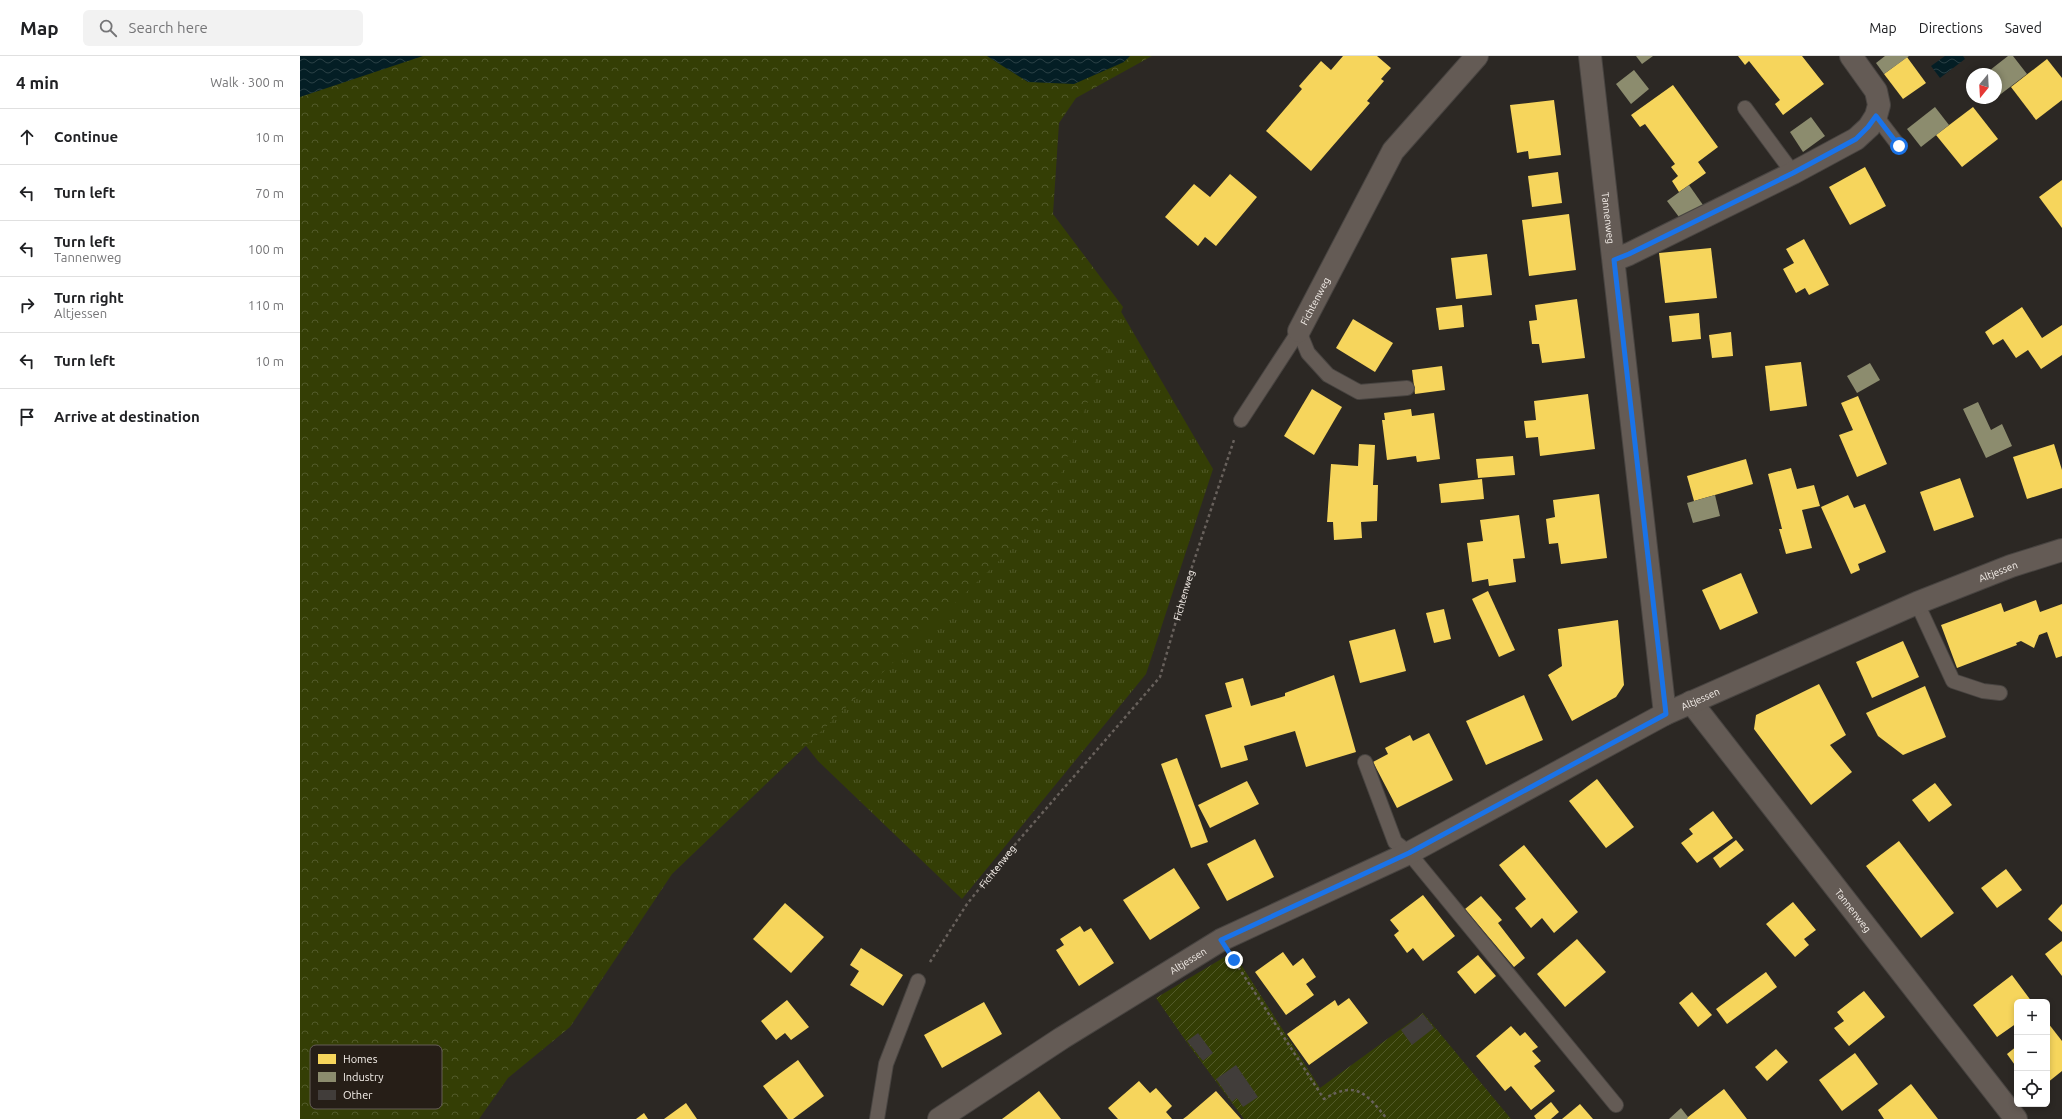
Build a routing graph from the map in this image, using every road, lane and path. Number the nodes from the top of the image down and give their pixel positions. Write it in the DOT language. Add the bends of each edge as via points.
graph roads {
  1 [pos="1477,56"];
  2 [pos="1590,56"];
  3 [pos="1851,56"];
  4 [pos="1745,108"];
  5 [pos="1876,116"];
  6 [pos="1899,146"];
  7 [pos="1793,173"];
  8 [pos="1614,260"];
  9 [pos="1299,331"];
  10 [pos="1407,388"];
  11 [pos="1241,420"];
  12 [pos="2062,550"];
  13 [pos="1917,603"];
  14 [pos="2000,693"];
  15 [pos="1691,702"];
  16 [pos="1666,714"];
  17 [pos="1365,762"];
  18 [pos="1409,853"];
  19 [pos="1221,940"];
  20 [pos="918,981"];
  21 [pos="878,1050"];
  22 [pos="886,1064"];
  23 [pos="1616,1105"];
  24 [pos="877,1119"];
  25 [pos="939,1119"];
  26 [pos="1388,1119"];
  27 [pos="2016,1119"];
  1 -- 9 [label="street, Fichtenweg" via="1393,151"];
  2 -- 8 [label="street, Tannenweg"];
  3 -- 5 [label="street" via="1876,91 1879,104"];
  4 -- 7 [label="lane"];
  5 -- 6 [label="lane"];
  5 -- 7 [label="street" via="1856,139"];
  7 -- 8 [label="street"];
  8 -- 16 [label="street, Tannenweg"];
  9 -- 10 [label="lane" via="1308,353 1328,375 1359,392"];
  9 -- 11 [label="lane, Fichtenweg"];
  11 -- 20 [label="path, Fichtenweg" via="1188,579 1160,677 967,904"];
  12 -- 13 [label="street, Altjessen" via="2011,566"];
  13 -- 14 [label="lane" via="1953,680 1983,691"];
  13 -- 15 [label="street, Altjessen"];
  15 -- 16 [label="street, Altjessen"];
  15 -- 27 [label="street, Tannenweg"];
  16 -- 18 [label="street, Altjessen"];
  17 -- 18 [label="lane" via="1395,842"];
  18 -- 19 [label="street, Altjessen"];
  18 -- 23 [label="lane"];
  19 -- 25 [label="street, Altjessen" via="1062,1038"];
  19 -- 26 [label="path" via="1324,1099 1339,1090 1352,1090 1373,1101"];
  20 -- 22 [label="lane"];
  21 -- 22 [label="lane"];
  22 -- 24 [label="lane"];
}
